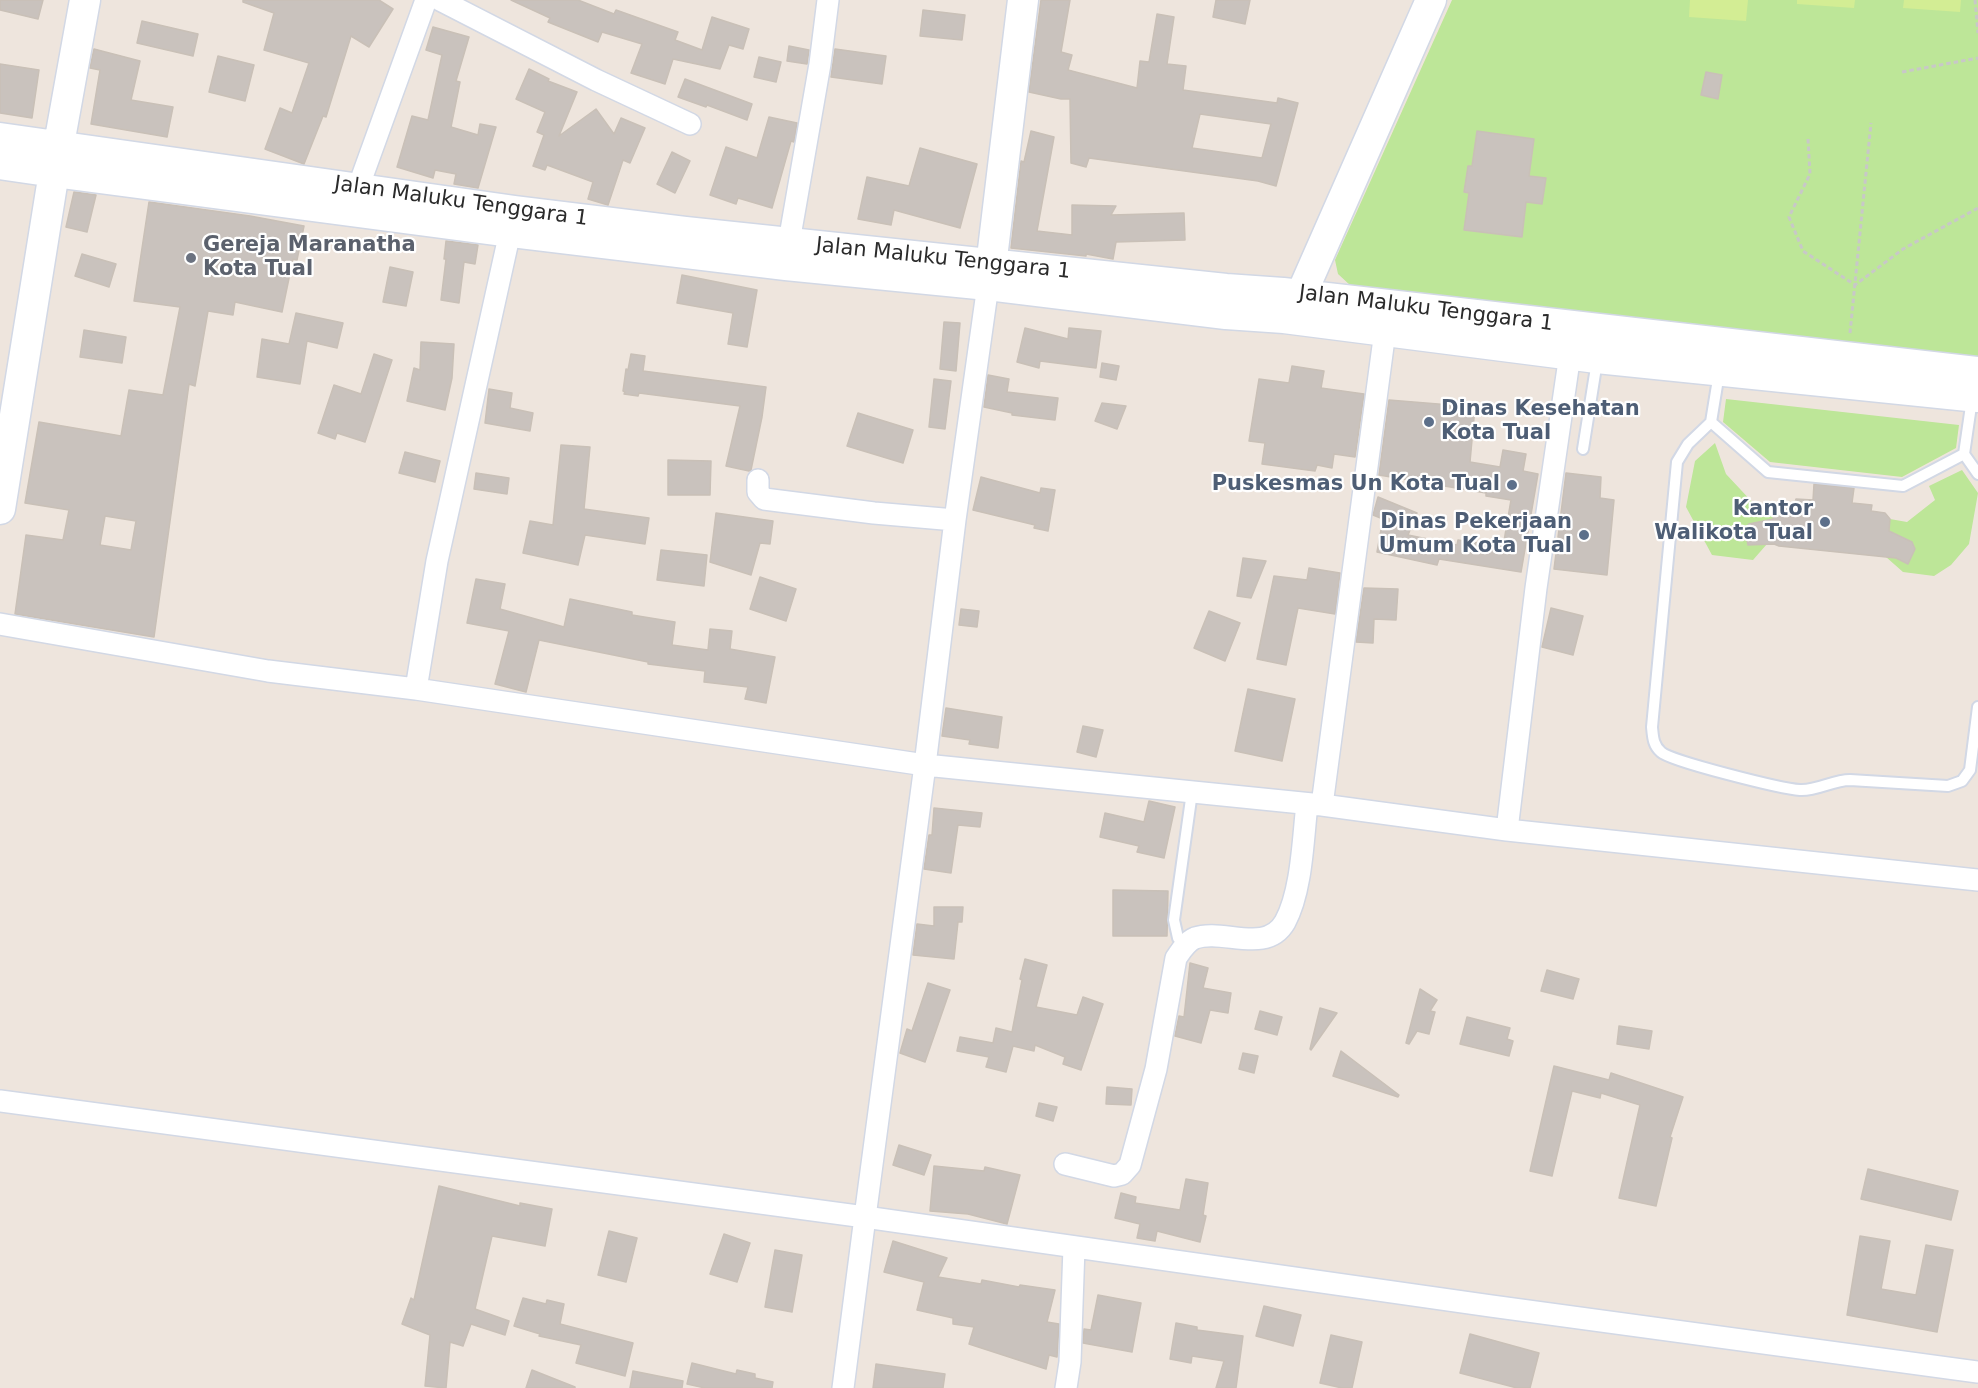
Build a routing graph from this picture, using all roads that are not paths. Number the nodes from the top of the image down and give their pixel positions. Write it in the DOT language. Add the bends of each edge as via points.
graph roads {
  1 [pos="86,0"];
  2 [pos="426,0"];
  3 [pos="440,0"];
  4 [pos="828,0"];
  5 [pos="1023,0"];
  6 [pos="1411,0"];
  7 [pos="1431,0"];
  8 [pos="690,124"];
  9 [pos="0,138"];
  10 [pos="56,160"];
  11 [pos="0,164"];
  12 [pos="358,188"];
  13 [pos="510,232"];
  14 [pos="789,242"];
  15 [pos="990,275"];
  16 [pos="1288,306"];
  17 [pos="1385,331"];
  18 [pos="1583,356"];
  19 [pos="1719,371"];
  20 [pos="1975,384"];
  21 [pos="1711,422"];
  22 [pos="1583,448"];
  23 [pos="1964,454"];
  24 [pos="1978,474"];
  25 [pos="758,480"];
  26 [pos="0,509"];
  27 [pos="955,520"];
  28 [pos="0,624"];
  29 [pos="416,689"];
  30 [pos="1978,707"];
  31 [pos="925,765"];
  32 [pos="1192,792"];
  33 [pos="1314,805"];
  34 [pos="1507,830"];
  35 [pos="1978,880"];
  36 [pos="1185,946"];
  37 [pos="0,1101"];
  38 [pos="1065,1164"];
  39 [pos="865,1217"];
  40 [pos="1074,1247"];
  41 [pos="1978,1372"];
  42 [pos="843,1388"];
  43 [pos="1066,1388"];
  1 -- 10 [label="main road"];
  2 -- 12 [label="street"];
  3 -- 8 [label="street"];
  4 -- 14 [label="street"];
  5 -- 15 [label="main road"];
  6 -- 16 [label="main road"];
  7 -- 16 [label="main road"];
  9 -- 10 [label="main road"];
  10 -- 11 [label="main road"];
  10 -- 12 [label="main road, Jalan Maluku Tenggara 1"];
  10 -- 13 [label="main road, Jalan Maluku Tenggara 1"];
  10 -- 26 [label="main road"];
  12 -- 14 [label="main road, Jalan Maluku Tenggara 1" via="549,215"];
  13 -- 15 [label="main road, Jalan Maluku Tenggara 1" via="786,265"];
  13 -- 29 [label="street" via="437,561"];
  14 -- 15 [label="main road, Jalan Maluku Tenggara 1"];
  15 -- 16 [label="main road, Jalan Maluku Tenggara 1" via="1226,289"];
  15 -- 27 [label="street"];
  16 -- 17 [label="main road, Jalan Maluku Tenggara 1"];
  16 -- 20 [label="main road, Jalan Maluku Tenggara 1" via="1847,358"];
  17 -- 18 [label="main road, Jalan Maluku Tenggara 1"];
  17 -- 33 [label="street"];
  18 -- 19 [label="main road, Jalan Maluku Tenggara 1"];
  18 -- 22 [label="lane"];
  18 -- 34 [label="street" via="1536,588"];
  19 -- 20 [label="main road, Jalan Maluku Tenggara 1"];
  19 -- 21 [label="lane"];
  20 -- 23 [label="lane"];
  21 -- 23 [label="lane" via="1768,472 1904,486"];
  21 -- 30 [label="lane" via="1688,444 1677,462 1652,727 1654,743 1663,754 1742,778 1802,790 1841,780 1948,786 1962,781 1970,770"];
  23 -- 24 [label="lane"];
  25 -- 27 [label="street" via="758,492 764,499"];
  27 -- 31 [label="street"];
  28 -- 29 [label="street" via="268,671"];
  29 -- 31 [label="street"];
  31 -- 32 [label="street"];
  31 -- 39 [label="street"];
  32 -- 33 [label="street"];
  32 -- 36 [label="lane" via="1174,920 1178,938"];
  33 -- 34 [label="street"];
  33 -- 36 [label="street" via="1298,885 1286,921 1277,932 1263,938 1194,938"];
  34 -- 35 [label="street"];
  36 -- 38 [label="street" via="1176,958 1156,1069 1130,1165 1114,1176"];
  37 -- 39 [label="street"];
  39 -- 40 [label="street"];
  39 -- 42 [label="street"];
  40 -- 41 [label="street"];
  40 -- 43 [label="street"];
}
